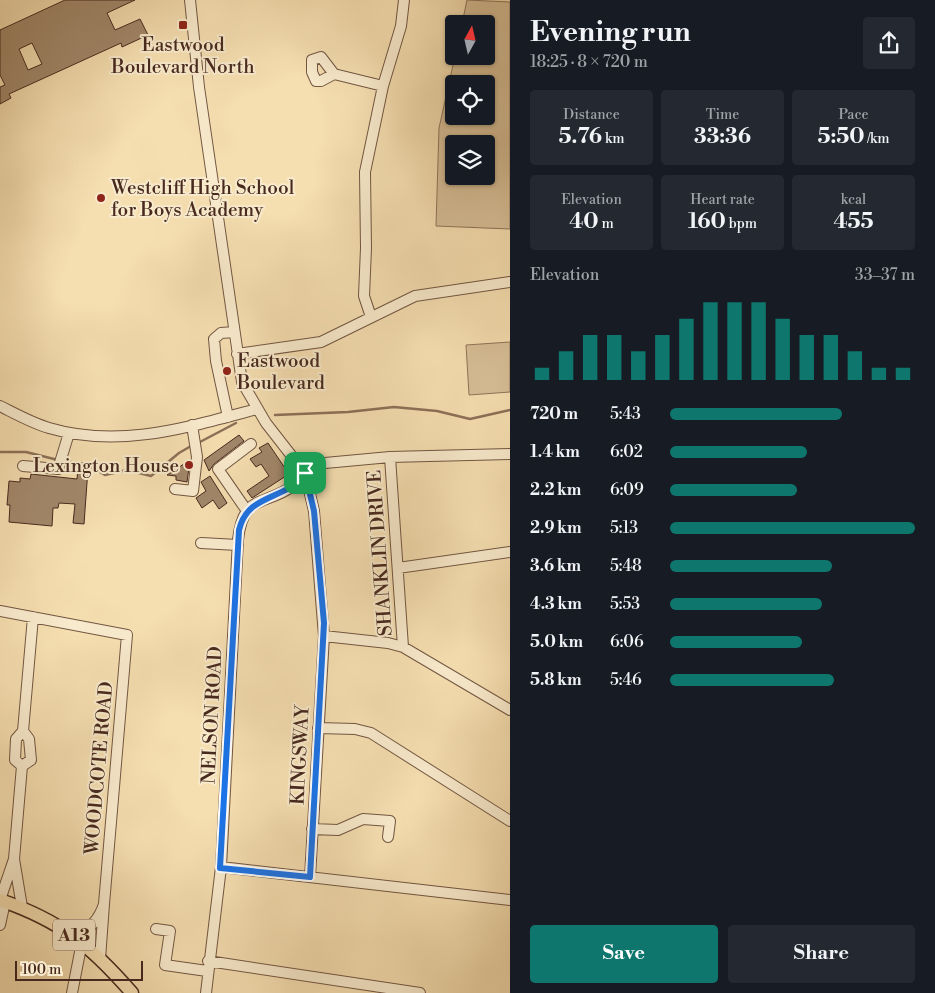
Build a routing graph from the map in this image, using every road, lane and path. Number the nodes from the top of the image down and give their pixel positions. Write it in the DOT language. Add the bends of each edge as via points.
graph roads {
  1 [pos="190,0"];
  2 [pos="404,0"];
  3 [pos="334,74"];
  4 [pos="382,86"];
  5 [pos="510,282"];
  6 [pos="371,317"];
  7 [pos="234,332"];
  8 [pos="237,354"];
  9 [pos="0,406"];
  10 [pos="257,409"];
  11 [pos="228,417"];
  12 [pos="192,425"];
  13 [pos="69,433"];
  14 [pos="251,444"];
  15 [pos="510,454"];
  16 [pos="390,457"];
  17 [pos="23,466"];
  18 [pos="305,473"];
  19 [pos="175,489"];
  20 [pos="247,511"];
  21 [pos="201,543"];
  22 [pos="238,545"];
  23 [pos="510,552"];
  24 [pos="398,568"];
  25 [pos="0,611"];
  26 [pos="33,617"];
  27 [pos="324,636"];
  28 [pos="403,647"];
  29 [pos="510,710"];
  30 [pos="318,728"];
  31 [pos="510,821"];
  32 [pos="312,829"];
  33 [pos="388,836"];
  34 [pos="14,859"];
  35 [pos="220,868"];
  36 [pos="310,877"];
  37 [pos="510,900"];
  38 [pos="3,901"];
  39 [pos="104,904"];
  40 [pos="22,907"];
  41 [pos="0,925"];
  42 [pos="156,929"];
  43 [pos="79,939"];
  44 [pos="100,958"];
  45 [pos="208,966"];
  46 [pos="72,993"];
  47 [pos="132,993"];
  48 [pos="206,993"];
  49 [pos="420,993"];
  1 -- 7 [label="street" via="199,87"];
  2 -- 4 [label="street" via="401,26"];
  3 -- 4 [label="street"];
  4 -- 6 [label="street" via="365,172 364,296"];
  5 -- 6 [label="street" via="415,296"];
  6 -- 8 [label="street" via="321,342"];
  7 -- 8 [label="street"];
  7 -- 11 [label="street" via="221,333 214,339"];
  8 -- 10 [label="street" via="242,382"];
  9 -- 13 [label="street"];
  10 -- 11 [label="street"];
  10 -- 18 [label="street"];
  11 -- 12 [label="street"];
  12 -- 13 [label="street" via="127,438"];
  12 -- 19 [label="street" via="196,452 193,491"];
  13 -- 17 [label="street" via="58,469"];
  14 -- 20 [label="street" via="218,469"];
  15 -- 16 [label="street"];
  16 -- 18 [label="street" via="325,463"];
  16 -- 24 [label="street, SHANKLIN DRIVE"];
  18 -- 20 [label="street" via="293,486 267,497"];
  18 -- 27 [label="street" via="314,511"];
  20 -- 22 [label="street, NELSON ROAD" via="241,523"];
  21 -- 22 [label="street"];
  22 -- 35 [label="street, NELSON ROAD"];
  23 -- 24 [label="street"];
  24 -- 28 [label="street, SHANKLIN DRIVE"];
  25 -- 26 [label="street"];
  26 -- 34 [label="street" via="23,731 16,739 16,760 22,766"];
  26 -- 39 [label="street, WOODCOTE ROAD" via="127,635"];
  27 -- 28 [label="street"];
  27 -- 30 [label="street, KINGSWAY"];
  28 -- 29 [label="street"];
  30 -- 31 [label="street" via="371,733"];
  30 -- 32 [label="street, KINGSWAY"];
  32 -- 33 [label="street" via="338,830 356,821 371,819 390,821"];
  32 -- 36 [label="street, KINGSWAY"];
  34 -- 38 [label="street"];
  34 -- 40 [label="street"];
  35 -- 36 [label="street"];
  35 -- 45 [label="street, NELSON ROAD"];
  36 -- 37 [label="street"];
  38 -- 40 [label="main road, A13"];
  38 -- 41 [label="street"];
  39 -- 43 [label="street, WOODCOTE ROAD" via="100,916"];
  39 -- 44 [label="street, WOODCOTE ROAD"];
  40 -- 43 [label="main road, A13" via="48,918"];
  42 -- 45 [label="street" via="170,931 165,965"];
  43 -- 44 [label="main road, A13"];
  43 -- 46 [label="street"];
  44 -- 47 [label="main road, A13"];
  45 -- 48 [label="street, NELSON ROAD"];
  45 -- 49 [label="street"];
}
